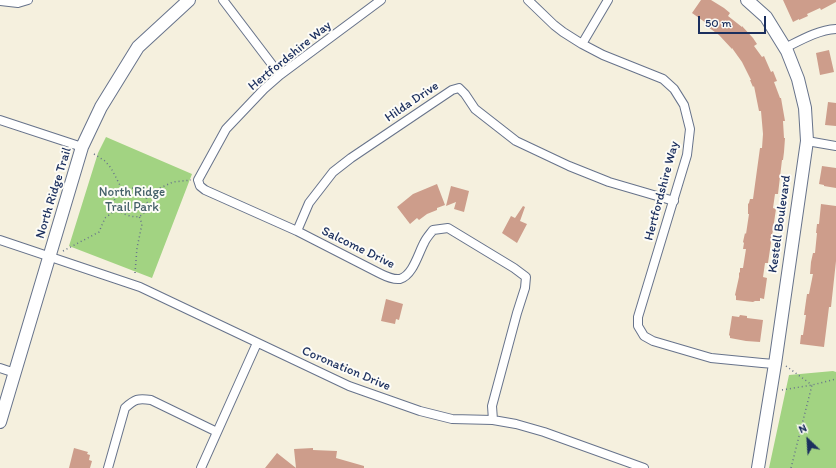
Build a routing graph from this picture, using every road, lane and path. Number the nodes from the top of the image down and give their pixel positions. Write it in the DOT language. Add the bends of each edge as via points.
graph roads {
  1 [pos="28,0"];
  2 [pos="189,0"];
  3 [pos="223,0"];
  4 [pos="381,0"];
  5 [pos="528,0"];
  6 [pos="608,0"];
  7 [pos="747,0"];
  8 [pos="0,1"];
  9 [pos="836,29"];
  10 [pos="582,44"];
  11 [pos="785,48"];
  12 [pos="280,75"];
  13 [pos="0,120"];
  14 [pos="807,141"];
  15 [pos="836,146"];
  16 [pos="82,147"];
  17 [pos="94,154"];
  18 [pos="198,180"];
  19 [pos="123,191"];
  20 [pos="146,196"];
  21 [pos="674,200"];
  22 [pos="117,209"];
  23 [pos="139,216"];
  24 [pos="297,231"];
  25 [pos="0,240"];
  26 [pos="63,251"];
  27 [pos="50,257"];
  28 [pos="136,273"];
  29 [pos="257,343"];
  30 [pos="780,365"];
  31 [pos="0,368"];
  32 [pos="15,373"];
  33 [pos="836,379"];
  34 [pos="812,385"];
  35 [pos="782,390"];
  36 [pos="492,420"];
  37 [pos="0,422"];
  38 [pos="217,432"];
  39 [pos="108,468"];
  40 [pos="201,468"];
  41 [pos="641,468"];
  42 [pos="758,468"];
  43 [pos="791,468"];
  1 -- 8 [label="street" via="18,3"];
  2 -- 16 [label="street, North Ridge Trail" via="138,47 101,107"];
  3 -- 12 [label="street"];
  4 -- 12 [label="street, Hertfordshire Way"];
  5 -- 10 [label="street, Hertfordshire Way" via="554,25"];
  6 -- 10 [label="street"];
  7 -- 11 [label="street, Kestell Boulevard" via="766,18"];
  9 -- 11 [label="street" via="824,31"];
  10 -- 21 [label="street, Hertfordshire Way" via="663,79 674,89 684,105 690,129 687,155"];
  11 -- 14 [label="street, Kestell Boulevard" via="798,79 805,108"];
  12 -- 18 [label="street, Hertfordshire Way" via="226,129"];
  13 -- 16 [label="street"];
  14 -- 15 [label="street"];
  14 -- 30 [label="street, Kestell Boulevard"];
  16 -- 27 [label="street, North Ridge Trail"];
  17 -- 19 [label="path" via="111,168"];
  18 -- 20 [label="path" via="173,182"];
  18 -- 24 [label="street, Salcome Drive" via="200,186 206,190"];
  19 -- 20 [label="path" via="138,188 142,189"];
  19 -- 22 [label="path" via="115,199"];
  20 -- 23 [label="path" via="148,206"];
  21 -- 24 [label="street, Hilda Drive" via="602,179 516,141 475,109 460,88 452,90 332,172 308,204"];
  21 -- 30 [label="street, Hertfordshire Way" via="638,317 638,326 644,336 711,358"];
  22 -- 23 [label="path" via="126,215"];
  22 -- 26 [label="path" via="105,218 99,232"];
  23 -- 28 [label="path" via="142,224 137,248"];
  24 -- 36 [label="street, Salcome Drive" via="392,279 401,278 408,273 433,230 448,228 526,277 526,288 492,406"];
  25 -- 27 [label="street, Coronation Drive"];
  27 -- 29 [label="street, Coronation Drive" via="140,287"];
  27 -- 32 [label="street, North Ridge Trail"];
  29 -- 36 [label="street, Coronation Drive" via="349,386 420,411 452,419"];
  29 -- 38 [label="street"];
  30 -- 34 [label="path"];
  30 -- 42 [label="street, Kestell Boulevard"];
  31 -- 32 [label="street"];
  32 -- 37 [label="street, North Ridge Trail"];
  33 -- 34 [label="path"];
  34 -- 35 [label="path"];
  34 -- 43 [label="path"];
  36 -- 41 [label="street, Coronation Drive" via="544,432"];
  38 -- 39 [label="street" via="151,400 141,398 132,401 125,408"];
  38 -- 40 [label="street"];
}
